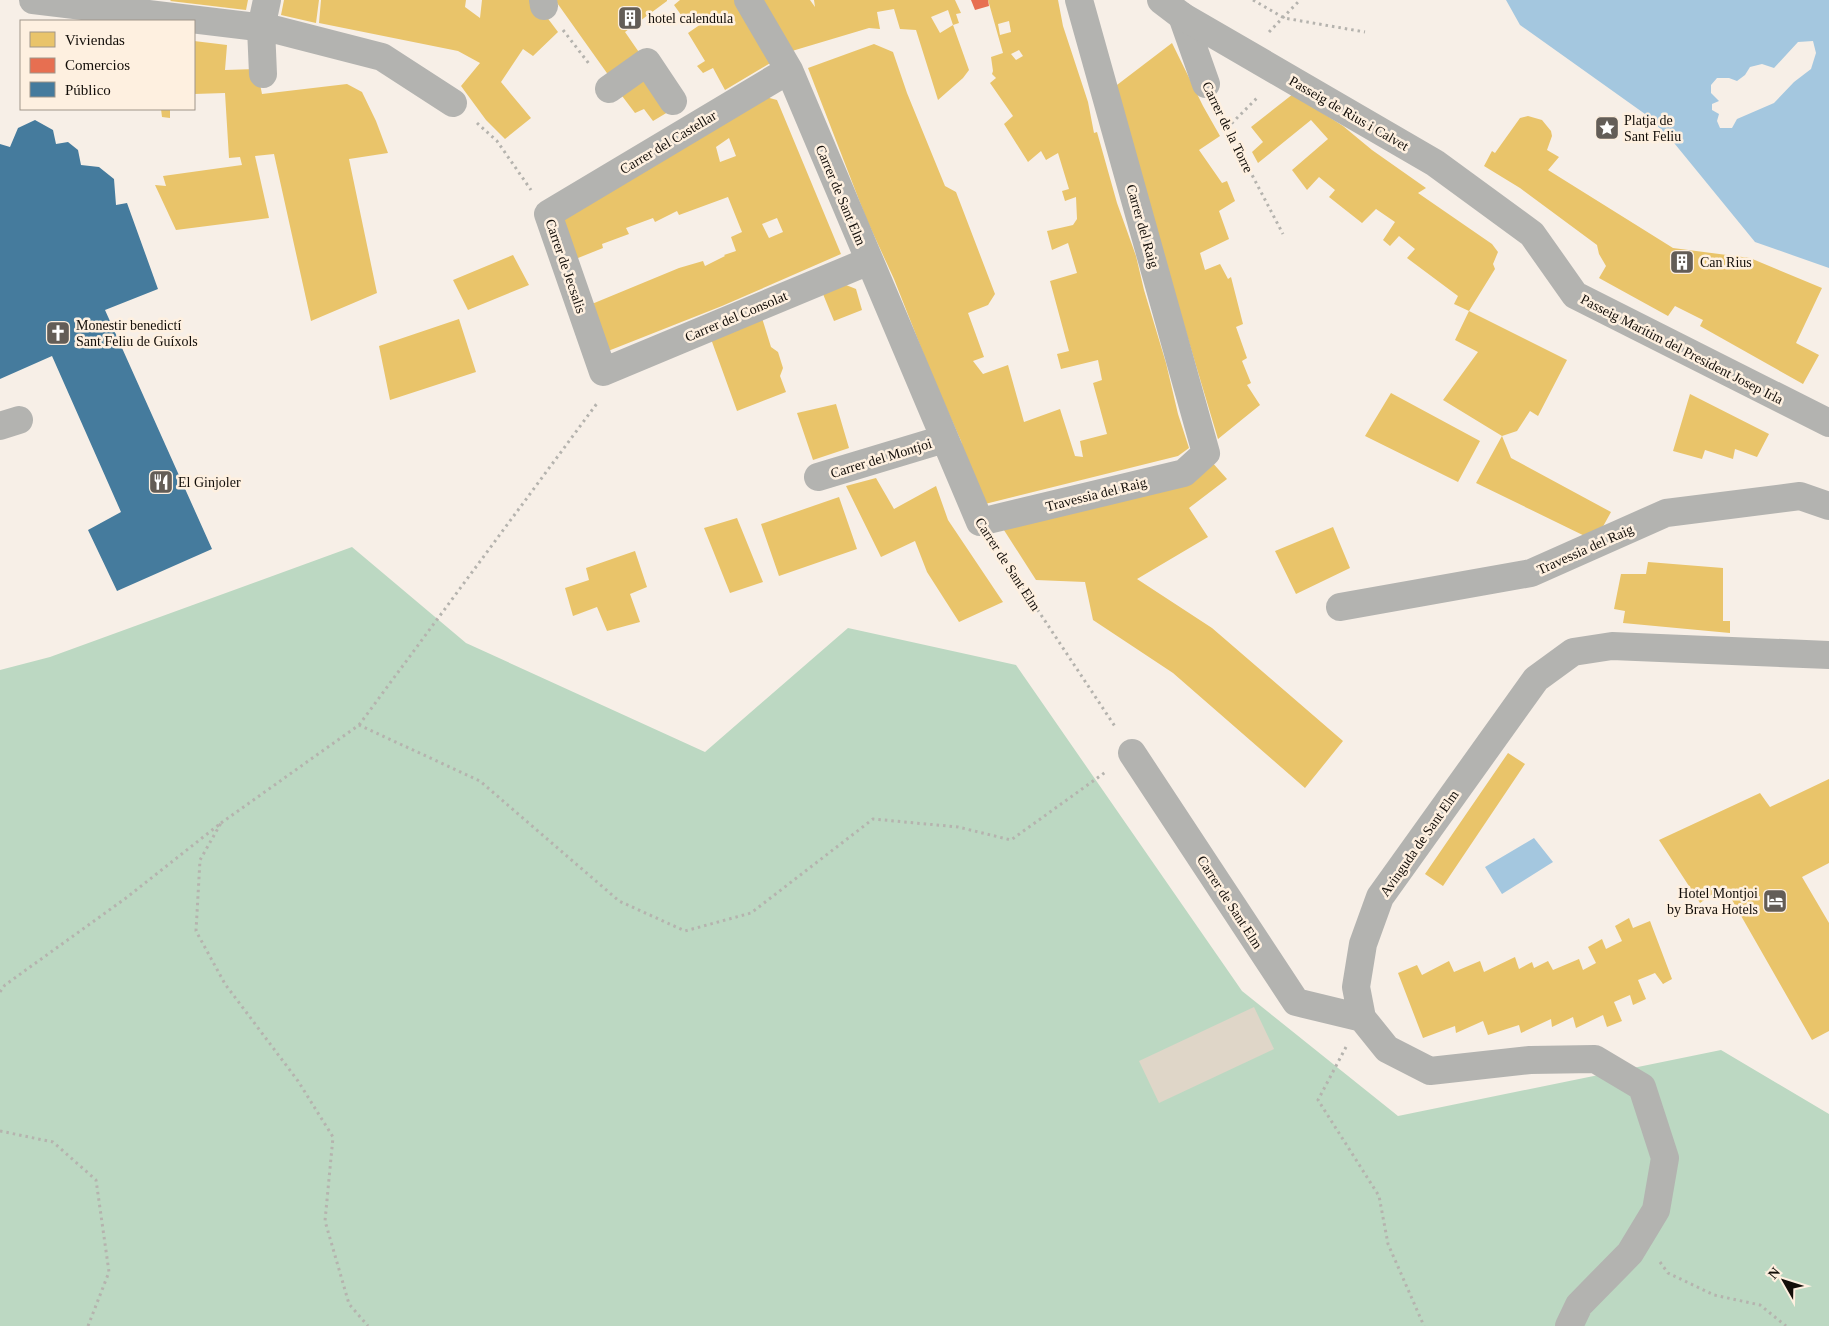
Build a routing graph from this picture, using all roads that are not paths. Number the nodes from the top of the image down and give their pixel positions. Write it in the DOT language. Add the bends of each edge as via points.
graph roads {
  1 [pos="34,0"];
  2 [pos="267,0"];
  3 [pos="748,0"];
  4 [pos="1079,0"];
  5 [pos="1172,8"];
  6 [pos="261,28"];
  7 [pos="789,70"];
  8 [pos="262,74"];
  9 [pos="1206,84"];
  10 [pos="609,89"];
  11 [pos="673,101"];
  12 [pos="454,103"];
  13 [pos="548,214"];
  14 [pos="1532,234"];
  15 [pos="869,261"];
  16 [pos="603,370"];
  17 [pos="1829,423"];
  18 [pos="944,439"];
  19 [pos="1206,453"];
  20 [pos="818,477"];
  21 [pos="1829,506"];
  22 [pos="980,522"];
  23 [pos="1340,607"];
  24 [pos="1829,655"];
  25 [pos="1132,753"];
  26 [pos="1362,1018"];
  27 [pos="1569,1326"];
  1 -- 6 [label="street"];
  2 -- 6 [label="street"];
  3 -- 7 [label="street, Carrer de Sant Elm"];
  4 -- 19 [label="street, Carrer del Raig"];
  5 -- 9 [label="street, Carrer de la Torre"];
  5 -- 14 [label="street, Passeig de Rius i Calvet" via="1435,163"];
  6 -- 8 [label="street"];
  6 -- 12 [label="street" via="382,57"];
  7 -- 13 [label="street, Carrer del Castellar"];
  7 -- 15 [label="street, Carrer de Sant Elm"];
  10 -- 11 [label="street" via="647,62"];
  13 -- 16 [label="street, Carrer de Jecsalis"];
  14 -- 17 [label="street, Passeig Marítim del President Josep Irla" via="1575,295"];
  15 -- 16 [label="street, Carrer del Consolat"];
  15 -- 18 [label="street, Carrer de Sant Elm"];
  18 -- 20 [label="street, Carrer del Montjoi"];
  18 -- 22 [label="street, Carrer de Sant Elm"];
  19 -- 22 [label="street, Travessia del Raig" via="1184,473"];
  21 -- 23 [label="street, Travessia del Raig" via="1800,496 1666,514 1531,573"];
  24 -- 26 [label="street, Avinguda de Sant Elm" via="1612,646 1573,652 1536,679 1380,897 1364,944 1356,987"];
  25 -- 26 [label="street, Carrer de Sant Elm" via="1296,1002"];
  26 -- 27 [label="street, Avinguda de Sant Elm" via="1387,1049 1430,1071 1530,1060 1595,1058 1642,1087 1665,1158 1656,1210 1630,1253 1579,1305"];
}
